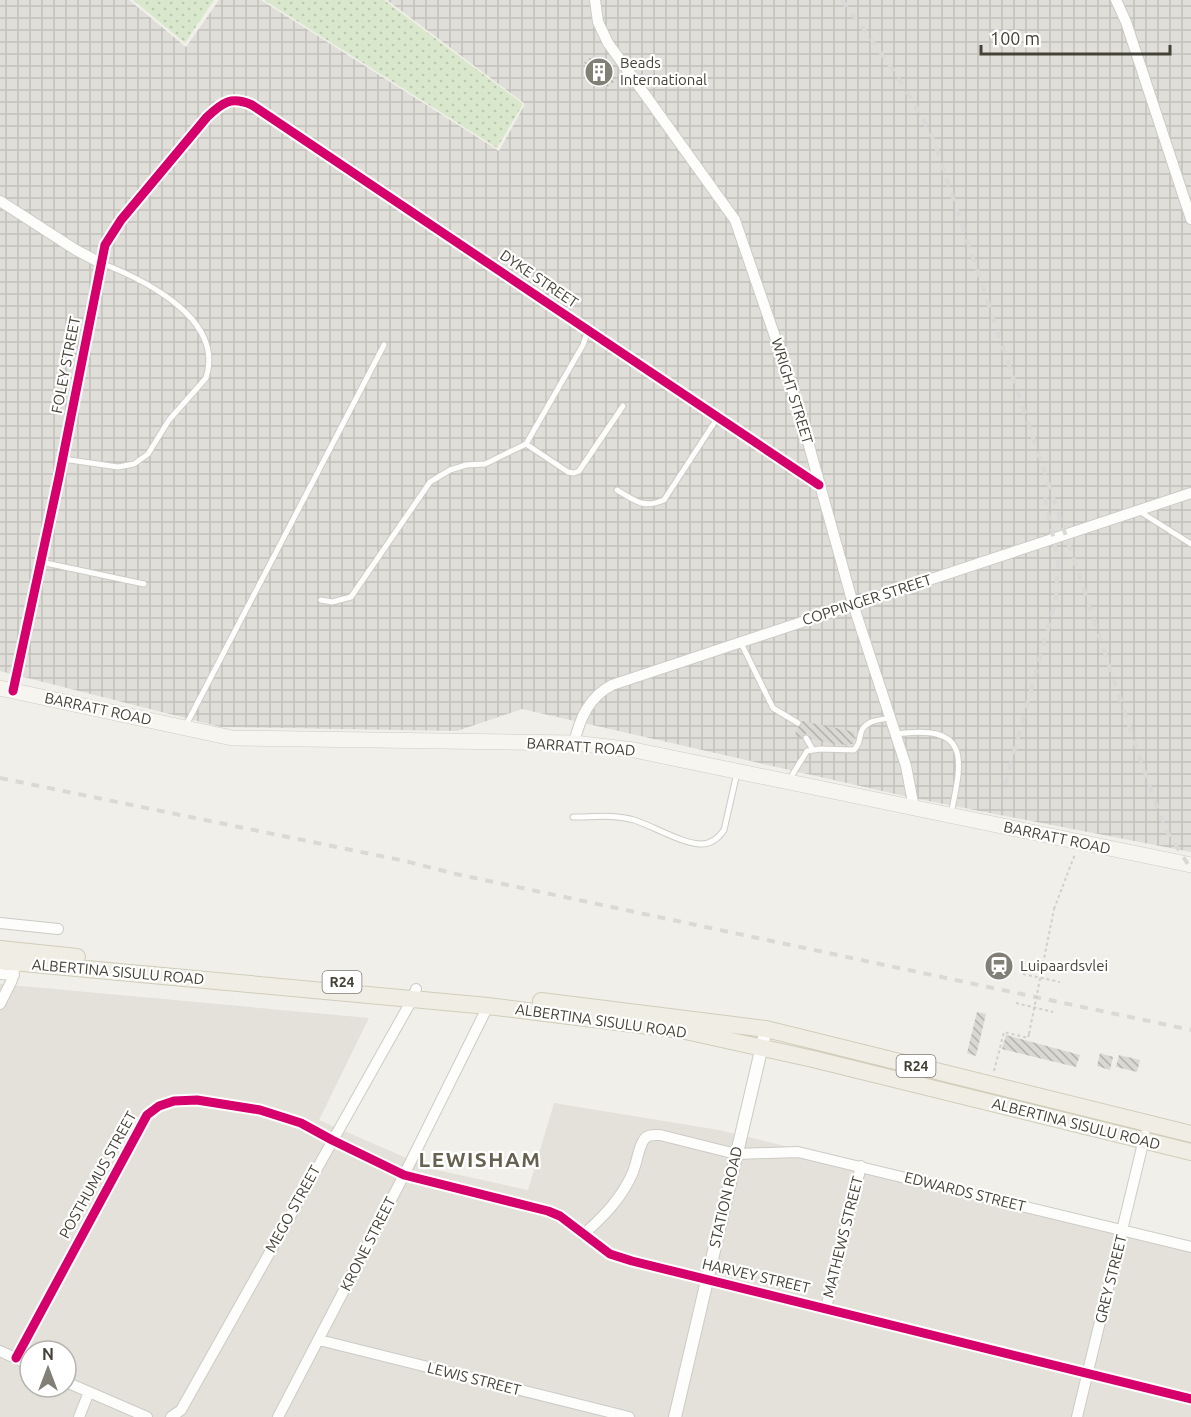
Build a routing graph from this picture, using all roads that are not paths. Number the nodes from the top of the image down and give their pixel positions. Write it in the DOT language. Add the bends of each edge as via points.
graph roads {
  1 [pos="1116,0"];
  2 [pos="595,4"];
  3 [pos="241,100"];
  4 [pos="0,201"];
  5 [pos="1191,219"];
  6 [pos="101,263"];
  7 [pos="588,330"];
  8 [pos="384,345"];
  9 [pos="623,406"];
  10 [pos="718,417"];
  11 [pos="526,444"];
  12 [pos="63,459"];
  13 [pos="819,485"];
  14 [pos="617,490"];
  15 [pos="1191,493"];
  16 [pos="1138,510"];
  17 [pos="1191,544"];
  18 [pos="41,562"];
  19 [pos="144,584"];
  20 [pos="321,600"];
  21 [pos="853,604"];
  22 [pos="740,642"];
  23 [pos="7,689"];
  24 [pos="891,718"];
  25 [pos="798,723"];
  26 [pos="184,728"];
  27 [pos="896,734"];
  28 [pos="806,738"];
  29 [pos="573,743"];
  30 [pos="813,750"];
  31 [pos="737,772"];
  32 [pos="788,782"];
  33 [pos="915,808"];
  34 [pos="951,816"];
  35 [pos="573,818"];
  36 [pos="1191,866"];
  37 [pos="0,924"];
  38 [pos="58,929"];
  39 [pos="0,949"];
  40 [pos="12,963"];
  41 [pos="0,974"];
  42 [pos="415,993"];
  43 [pos="0,1004"];
  44 [pos="489,1006"];
  45 [pos="766,1029"];
  46 [pos="762,1047"];
  47 [pos="972,1079"];
  48 [pos="967,1097"];
  49 [pos="1148,1123"];
  50 [pos="1191,1134"];
  51 [pos="332,1140"];
  52 [pos="1144,1140"];
  53 [pos="1191,1152"];
  54 [pos="736,1154"];
  55 [pos="861,1166"];
  56 [pos="404,1175"];
  57 [pos="1122,1231"];
  58 [pos="583,1235"];
  59 [pos="1191,1247"];
  60 [pos="707,1280"];
  61 [pos="825,1308"];
  62 [pos="319,1340"];
  63 [pos="0,1352"];
  64 [pos="16,1358"];
  65 [pos="1087,1374"];
  66 [pos="78,1387"];
  67 [pos="89,1392"];
  68 [pos="1191,1400"];
  69 [pos="79,1417"];
  70 [pos="147,1417"];
  71 [pos="171,1417"];
  72 [pos="278,1417"];
  73 [pos="629,1417"];
  74 [pos="675,1417"];
  75 [pos="1077,1417"];
  1 -- 5 [label="street"];
  2 -- 13 [label="street, WRIGHT STREET" via="608,43 735,220 783,360"];
  3 -- 6 [label="street, FOLEY STREET" via="233,99 207,117 111,234"];
  3 -- 7 [label="street, DYKE STREET"];
  4 -- 6 [label="street"];
  6 -- 12 [label="street, FOLEY STREET"];
  6 -- 12 [label="lane" via="156,288 191,318 206,340 208,371 147,454 134,464 118,466"];
  7 -- 10 [label="street, DYKE STREET"];
  7 -- 11 [label="lane"];
  8 -- 26 [label="lane"];
  9 -- 11 [label="lane" via="574,473"];
  10 -- 13 [label="street, DYKE STREET"];
  10 -- 14 [label="lane" via="664,500 643,505"];
  11 -- 20 [label="lane" via="485,464 450,470 430,482 351,597 332,602"];
  12 -- 18 [label="street, FOLEY STREET"];
  13 -- 21 [label="street, WRIGHT STREET"];
  15 -- 16 [label="street, COPPINGER STREET"];
  16 -- 17 [label="lane"];
  16 -- 21 [label="street, COPPINGER STREET"];
  18 -- 19 [label="lane"];
  18 -- 23 [label="street, FOLEY STREET"];
  21 -- 22 [label="street, COPPINGER STREET"];
  21 -- 24 [label="street, WRIGHT STREET"];
  22 -- 25 [label="lane" via="773,708"];
  22 -- 29 [label="street, COPPINGER STREET" via="606,688 585,710"];
  23 -- 26 [label="main road, BARRATT ROAD"];
  24 -- 27 [label="street, WRIGHT STREET"];
  24 -- 30 [label="lane" via="861,728 854,750"];
  26 -- 29 [label="main road, BARRATT ROAD" via="251,739"];
  27 -- 33 [label="street, WRIGHT STREET"];
  27 -- 34 [label="lane" via="921,731 954,742 960,766"];
  28 -- 30 [label="lane"];
  29 -- 31 [label="main road, BARRATT ROAD" via="634,750"];
  30 -- 32 [label="lane" via="803,755"];
  31 -- 32 [label="main road, BARRATT ROAD"];
  31 -- 35 [label="lane" via="723,830 712,842 700,844 613,816"];
  32 -- 33 [label="main road, BARRATT ROAD"];
  33 -- 34 [label="main road, BARRATT ROAD"];
  34 -- 36 [label="main road, BARRATT ROAD"];
  37 -- 38 [label="street"];
  39 -- 40 [label="main road, ALBERTINA SISULU ROAD / R24"];
  40 -- 41 [label="street"];
  40 -- 42 [label="main road, ALBERTINA SISULU ROAD / R24"];
  40 -- 43 [label="street"];
  42 -- 44 [label="main road, ALBERTINA SISULU ROAD / R24"];
  42 -- 45 [label="main road, ALBERTINA SISULU ROAD / R24" via="492,995"];
  42 -- 51 [label="street, MEGO STREET"];
  44 -- 46 [label="main road, ALBERTINA SISULU ROAD / R24" via="681,1030"];
  44 -- 56 [label="street, KRONE STREET"];
  45 -- 46 [label="street, STATION ROAD"];
  45 -- 47 [label="main road, ALBERTINA SISULU ROAD / R24"];
  46 -- 48 [label="main road, ALBERTINA SISULU ROAD / R24"];
  46 -- 54 [label="street, STATION ROAD"];
  47 -- 48 [label="main road"];
  47 -- 49 [label="main road, ALBERTINA SISULU ROAD / R24"];
  48 -- 52 [label="main road, ALBERTINA SISULU ROAD / R24"];
  49 -- 50 [label="main road, ALBERTINA SISULU ROAD / R24"];
  49 -- 52 [label="street, GREY STREET"];
  51 -- 56 [label="street, HARVEY STREET"];
  51 -- 64 [label="street, POSTHUMUS STREET" via="302,1123 249,1107 197,1100 159,1106 139,1126"];
  51 -- 71 [label="street, MEGO STREET" via="181,1410"];
  52 -- 53 [label="main road, ALBERTINA SISULU ROAD / R24"];
  52 -- 57 [label="street, GREY STREET"];
  54 -- 55 [label="street, EDWARDS STREET" via="798,1152"];
  54 -- 58 [label="street, EDWARDS STREET" via="650,1135 645,1138 624,1189 605,1215"];
  54 -- 60 [label="street, STATION ROAD"];
  55 -- 57 [label="street, EDWARDS STREET"];
  55 -- 61 [label="street, MATHEWS STREET"];
  56 -- 58 [label="street, HARVEY STREET" via="548,1211"];
  56 -- 62 [label="street, KRONE STREET"];
  57 -- 59 [label="street, EDWARDS STREET"];
  57 -- 65 [label="street, GREY STREET"];
  58 -- 60 [label="street, HARVEY STREET" via="610,1254"];
  60 -- 61 [label="street, HARVEY STREET"];
  60 -- 74 [label="street, STATION ROAD"];
  61 -- 65 [label="street, HARVEY STREET"];
  62 -- 72 [label="street, KRONE STREET"];
  62 -- 73 [label="street, LEWIS STREET"];
  63 -- 64 [label="street"];
  65 -- 68 [label="street, HARVEY STREET"];
  65 -- 75 [label="street, GREY STREET"];
  66 -- 67 [label="street"];
  67 -- 69 [label="street"];
  67 -- 70 [label="street"];
}
